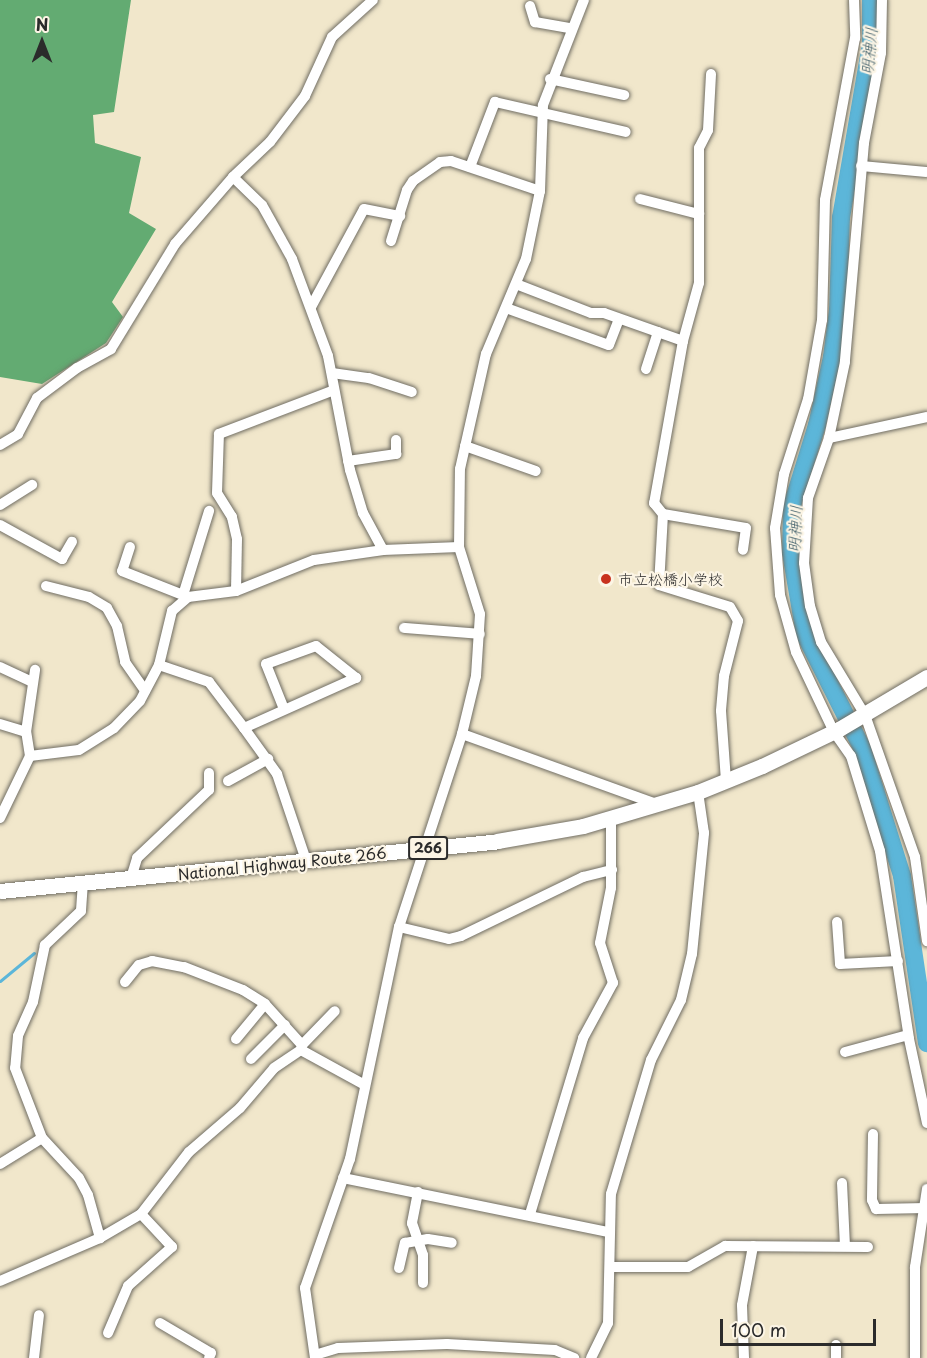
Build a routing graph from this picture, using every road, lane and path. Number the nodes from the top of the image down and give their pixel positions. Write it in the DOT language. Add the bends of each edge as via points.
graph roads {
  1 [pos="373,0"];
  2 [pos="584,0"];
  3 [pos="854,0"];
  4 [pos="882,0"];
  5 [pos="530,6"];
  6 [pos="570,28"];
  7 [pos="711,74"];
  8 [pos="550,79"];
  9 [pos="624,95"];
  10 [pos="542,115"];
  11 [pos="626,132"];
  12 [pos="861,166"];
  13 [pos="470,167"];
  14 [pos="927,172"];
  15 [pos="233,177"];
  16 [pos="540,191"];
  17 [pos="640,199"];
  18 [pos="699,214"];
  19 [pos="400,216"];
  20 [pos="391,241"];
  21 [pos="516,284"];
  22 [pos="311,307"];
  23 [pos="506,308"];
  24 [pos="619,319"];
  25 [pos="658,332"];
  26 [pos="683,341"];
  27 [pos="646,369"];
  28 [pos="332,374"];
  29 [pos="334,390"];
  30 [pos="412,392"];
  31 [pos="927,417"];
  32 [pos="829,438"];
  33 [pos="396,440"];
  34 [pos="0,445"];
  35 [pos="465,446"];
  36 [pos="348,461"];
  37 [pos="536,471"];
  38 [pos="32,485"];
  39 [pos="0,505"];
  40 [pos="208,511"];
  41 [pos="663,514"];
  42 [pos="0,525"];
  43 [pos="72,542"];
  44 [pos="130,547"];
  45 [pos="459,547"];
  46 [pos="383,550"];
  47 [pos="743,550"];
  48 [pos="46,586"];
  49 [pos="236,591"];
  50 [pos="186,595"];
  51 [pos="404,628"];
  52 [pos="480,634"];
  53 [pos="159,665"];
  54 [pos="0,667"];
  55 [pos="927,677"];
  56 [pos="146,691"];
  57 [pos="284,709"];
  58 [pos="861,717"];
  59 [pos="0,724"];
  60 [pos="244,728"];
  61 [pos="837,731"];
  62 [pos="26,732"];
  63 [pos="462,734"];
  64 [pos="30,756"];
  65 [pos="268,759"];
  66 [pos="208,773"];
  67 [pos="228,781"];
  68 [pos="726,781"];
  69 [pos="698,792"];
  70 [pos="656,805"];
  71 [pos="0,818"];
  72 [pos="611,818"];
  73 [pos="422,849"];
  74 [pos="306,860"];
  75 [pos="612,870"];
  76 [pos="131,878"];
  77 [pos="83,882"];
  78 [pos="0,891"];
  79 [pos="837,922"];
  80 [pos="399,927"];
  81 [pos="927,941"];
  82 [pos="898,961"];
  83 [pos="125,982"];
  84 [pos="265,1004"];
  85 [pos="334,1011"];
  86 [pos="285,1025"];
  87 [pos="908,1035"];
  88 [pos="236,1040"];
  89 [pos="302,1048"];
  90 [pos="845,1052"];
  91 [pos="251,1059"];
  92 [pos="365,1085"];
  93 [pos="927,1123"];
  94 [pos="873,1134"];
  95 [pos="42,1138"];
  96 [pos="0,1164"];
  97 [pos="344,1178"];
  98 [pos="842,1183"];
  99 [pos="927,1189"];
  100 [pos="418,1192"];
  101 [pos="926,1208"];
  102 [pos="141,1214"];
  103 [pos="530,1214"];
  104 [pos="609,1232"];
  105 [pos="100,1238"];
  106 [pos="419,1243"];
  107 [pos="452,1243"];
  108 [pos="753,1246"];
  109 [pos="845,1246"];
  110 [pos="868,1246"];
  111 [pos="610,1267"];
  112 [pos="399,1268"];
  113 [pos="0,1281"];
  114 [pos="423,1283"];
  115 [pos="39,1315"];
  116 [pos="160,1323"];
  117 [pos="108,1333"];
  118 [pos="836,1345"];
  119 [pos="553,1354"];
  120 [pos="315,1356"];
  121 [pos="34,1358"];
  122 [pos="209,1358"];
  123 [pos="574,1358"];
  124 [pos="591,1358"];
  125 [pos="744,1358"];
  126 [pos="836,1358"];
  127 [pos="915,1358"];
  1 -- 15 [label="street" via="332,37 305,96 270,142"];
  2 -- 6 [label="street"];
  3 -- 61 [label="street" via="855,38 825,200 822,320 808,399 784,474 775,528 780,595 796,652"];
  4 -- 12 [label="street" via="881,53"];
  5 -- 6 [label="street" via="535,22"];
  6 -- 8 [label="street"];
  7 -- 18 [label="street" via="708,130 699,148"];
  8 -- 9 [label="street"];
  8 -- 10 [label="street"];
  10 -- 11 [label="street"];
  10 -- 13 [label="street" via="495,102"];
  10 -- 16 [label="street"];
  12 -- 14 [label="street"];
  12 -- 32 [label="street" via="851,315 839,402"];
  13 -- 16 [label="street"];
  13 -- 19 [label="street" via="451,161 427,171 407,190"];
  15 -- 22 [label="street" via="270,217"];
  15 -- 34 [label="street" via="175,244 111,349 77,368 38,398 18,434"];
  16 -- 21 [label="street" via="526,259"];
  17 -- 18 [label="street"];
  18 -- 26 [label="street" via="699,283"];
  19 -- 20 [label="street"];
  19 -- 22 [label="street" via="364,208"];
  21 -- 23 [label="street"];
  21 -- 24 [label="street" via="591,313"];
  22 -- 28 [label="street"];
  23 -- 24 [label="street" via="609,345"];
  23 -- 35 [label="street" via="486,354"];
  24 -- 25 [label="street"];
  25 -- 26 [label="street"];
  25 -- 27 [label="street"];
  26 -- 41 [label="street" via="656,482 654,503"];
  28 -- 29 [label="street"];
  28 -- 30 [label="street" via="369,378"];
  29 -- 36 [label="street"];
  29 -- 49 [label="street" via="219,434 217,493 232,517 237,539"];
  31 -- 32 [label="street"];
  32 -- 58 [label="street" via="808,498 804,563 810,606 821,642"];
  33 -- 36 [label="street" via="396,454"];
  35 -- 37 [label="street"];
  35 -- 45 [label="street" via="459,469"];
  36 -- 46 [label="street" via="363,513"];
  38 -- 39 [label="street"];
  40 -- 50 [label="street"];
  41 -- 47 [label="street" via="746,528"];
  41 -- 68 [label="street" via="659,585 730,607 738,621 724,676 721,711"];
  42 -- 43 [label="street" via="62,559"];
  44 -- 50 [label="street" via="122,571"];
  45 -- 46 [label="street"];
  45 -- 52 [label="street" via="480,614"];
  46 -- 49 [label="street" via="314,560"];
  48 -- 56 [label="street" via="89,597 107,608 117,626 125,662"];
  49 -- 50 [label="street"];
  50 -- 53 [label="street" via="172,611"];
  51 -- 52 [label="street"];
  52 -- 63 [label="street" via="476,676"];
  53 -- 56 [label="street"];
  53 -- 60 [label="street" via="209,682"];
  54 -- 62 [label="street" via="34,676"];
  55 -- 58 [label="highway, National Highway Route 266 / 266"];
  56 -- 64 [label="street" via="114,729 88,745 79,750"];
  57 -- 57 [label="street" via="304,700 356,678 316,646 266,664"];
  57 -- 60 [label="street"];
  58 -- 61 [label="highway, National Highway Route 266 / 266"];
  58 -- 81 [label="street" via="915,857"];
  59 -- 62 [label="street"];
  60 -- 65 [label="street"];
  61 -- 68 [label="highway, National Highway Route 266 / 266"];
  61 -- 82 [label="street" via="851,756 880,851"];
  62 -- 64 [label="street"];
  63 -- 70 [label="street"];
  63 -- 73 [label="street"];
  64 -- 71 [label="street"];
  65 -- 67 [label="street"];
  65 -- 74 [label="street" via="277,774"];
  66 -- 76 [label="street" via="209,790 137,858"];
  68 -- 69 [label="highway, National Highway Route 266 / 266"];
  69 -- 70 [label="highway, National Highway Route 266 / 266"];
  69 -- 104 [label="street" via="704,833 692,954 681,1000 651,1060 623,1152 611,1194"];
  70 -- 72 [label="highway, National Highway Route 266 / 266"];
  72 -- 73 [label="highway, National Highway Route 266 / 266" via="497,841"];
  72 -- 75 [label="street"];
  73 -- 74 [label="highway, National Highway Route 266 / 266"];
  73 -- 80 [label="street"];
  74 -- 76 [label="highway, National Highway Route 266 / 266"];
  75 -- 80 [label="street" via="583,877 461,936 449,939"];
  75 -- 103 [label="street" via="600,943 613,984 583,1038"];
  76 -- 77 [label="highway, National Highway Route 266 / 266"];
  77 -- 78 [label="highway, National Highway Route 266 / 266"];
  77 -- 95 [label="street" via="81,911 45,945 36,992 15,1054 23,1095"];
  79 -- 82 [label="street" via="840,964"];
  80 -- 92 [label="street"];
  82 -- 87 [label="street"];
  83 -- 84 [label="street" via="139,965 152,961 184,967 243,990"];
  84 -- 86 [label="street"];
  84 -- 88 [label="street"];
  85 -- 89 [label="street"];
  86 -- 89 [label="street"];
  86 -- 91 [label="street"];
  87 -- 90 [label="street"];
  87 -- 93 [label="street"];
  89 -- 92 [label="street"];
  89 -- 102 [label="street" via="274,1068 240,1108 189,1152"];
  92 -- 97 [label="street"];
  94 -- 101 [label="street" via="872,1200 876,1209"];
  95 -- 96 [label="street"];
  95 -- 105 [label="street" via="84,1187"];
  97 -- 100 [label="street"];
  97 -- 120 [label="street" via="305,1288"];
  98 -- 109 [label="street"];
  99 -- 101 [label="street"];
  100 -- 103 [label="street"];
  100 -- 106 [label="street" via="412,1223"];
  101 -- 127 [label="street" via="915,1267"];
  102 -- 105 [label="street"];
  102 -- 117 [label="street" via="172,1247 128,1286"];
  103 -- 104 [label="street"];
  104 -- 111 [label="street"];
  105 -- 113 [label="street"];
  106 -- 107 [label="street" via="428,1239"];
  106 -- 112 [label="street" via="405,1243"];
  106 -- 114 [label="street"];
  108 -- 109 [label="street"];
  108 -- 111 [label="street" via="725,1246 688,1267"];
  108 -- 125 [label="street" via="742,1305"];
  109 -- 110 [label="street"];
  111 -- 124 [label="street" via="608,1323"];
  115 -- 121 [label="street"];
  116 -- 122 [label="street" via="211,1353"];
  118 -- 126 [label="street"];
  119 -- 120 [label="street" via="399,1345 338,1348"];
  119 -- 123 [label="street"];
}
